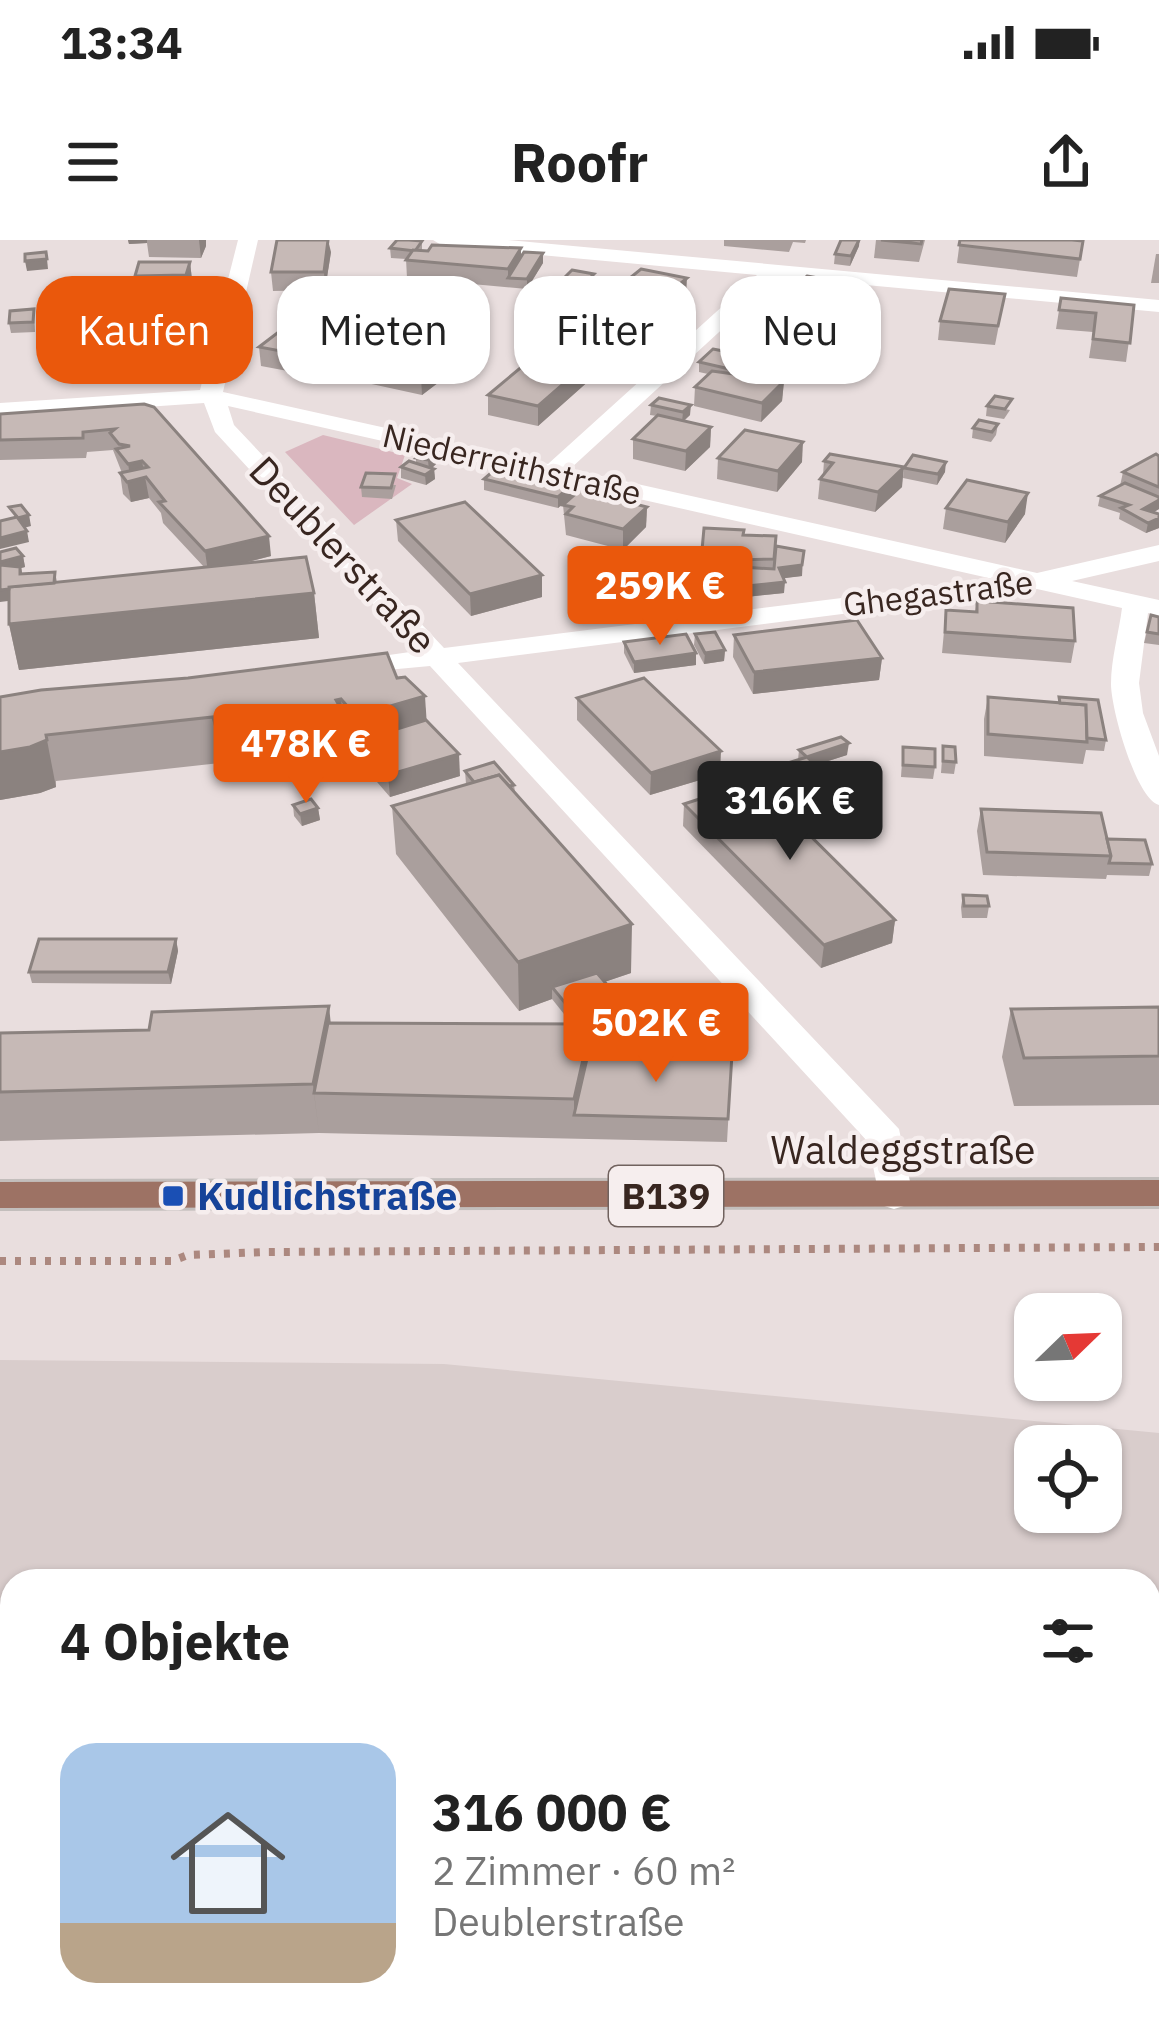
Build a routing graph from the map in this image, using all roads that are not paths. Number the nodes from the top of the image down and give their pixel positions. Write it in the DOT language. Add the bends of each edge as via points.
graph roads {
  1 [pos="248,240"];
  2 [pos="442,240"];
  3 [pos="674,251"];
  4 [pos="774,271"];
  5 [pos="1159,306"];
  6 [pos="212,396"];
  7 [pos="0,410"];
  8 [pos="552,473"];
  9 [pos="1159,553"];
  10 [pos="1036,581"];
  11 [pos="1147,606"];
  12 [pos="436,657"];
  13 [pos="313,673"];
  14 [pos="1159,796"];
  15 [pos="1159,1193"];
  16 [pos="0,1195"];
  17 [pos="894,1196"];
  1 -- 6 [label="street"];
  2 -- 3 [label="street"];
  3 -- 4 [label="street"];
  4 -- 5 [label="street"];
  4 -- 8 [label="street"];
  6 -- 7 [label="street, Niederreithstraße"];
  6 -- 8 [label="street, Niederreithstraße"];
  6 -- 12 [label="street, Deublerstraße" via="223,427"];
  8 -- 10 [label="street, Niederreithstraße"];
  9 -- 10 [label="street, Ghegastraße"];
  10 -- 11 [label="street, Niederreithstraße"];
  10 -- 12 [label="street, Ghegastraße"];
  11 -- 14 [label="street" via="1127,700"];
  12 -- 13 [label="street, Ghegastraße"];
  12 -- 17 [label="street, Deublerstraße" via="886,1138"];
  15 -- 17 [label="main road, Waldeggstraße / B139"];
  16 -- 17 [label="main road, Waldeggstraße / B139"];
}
